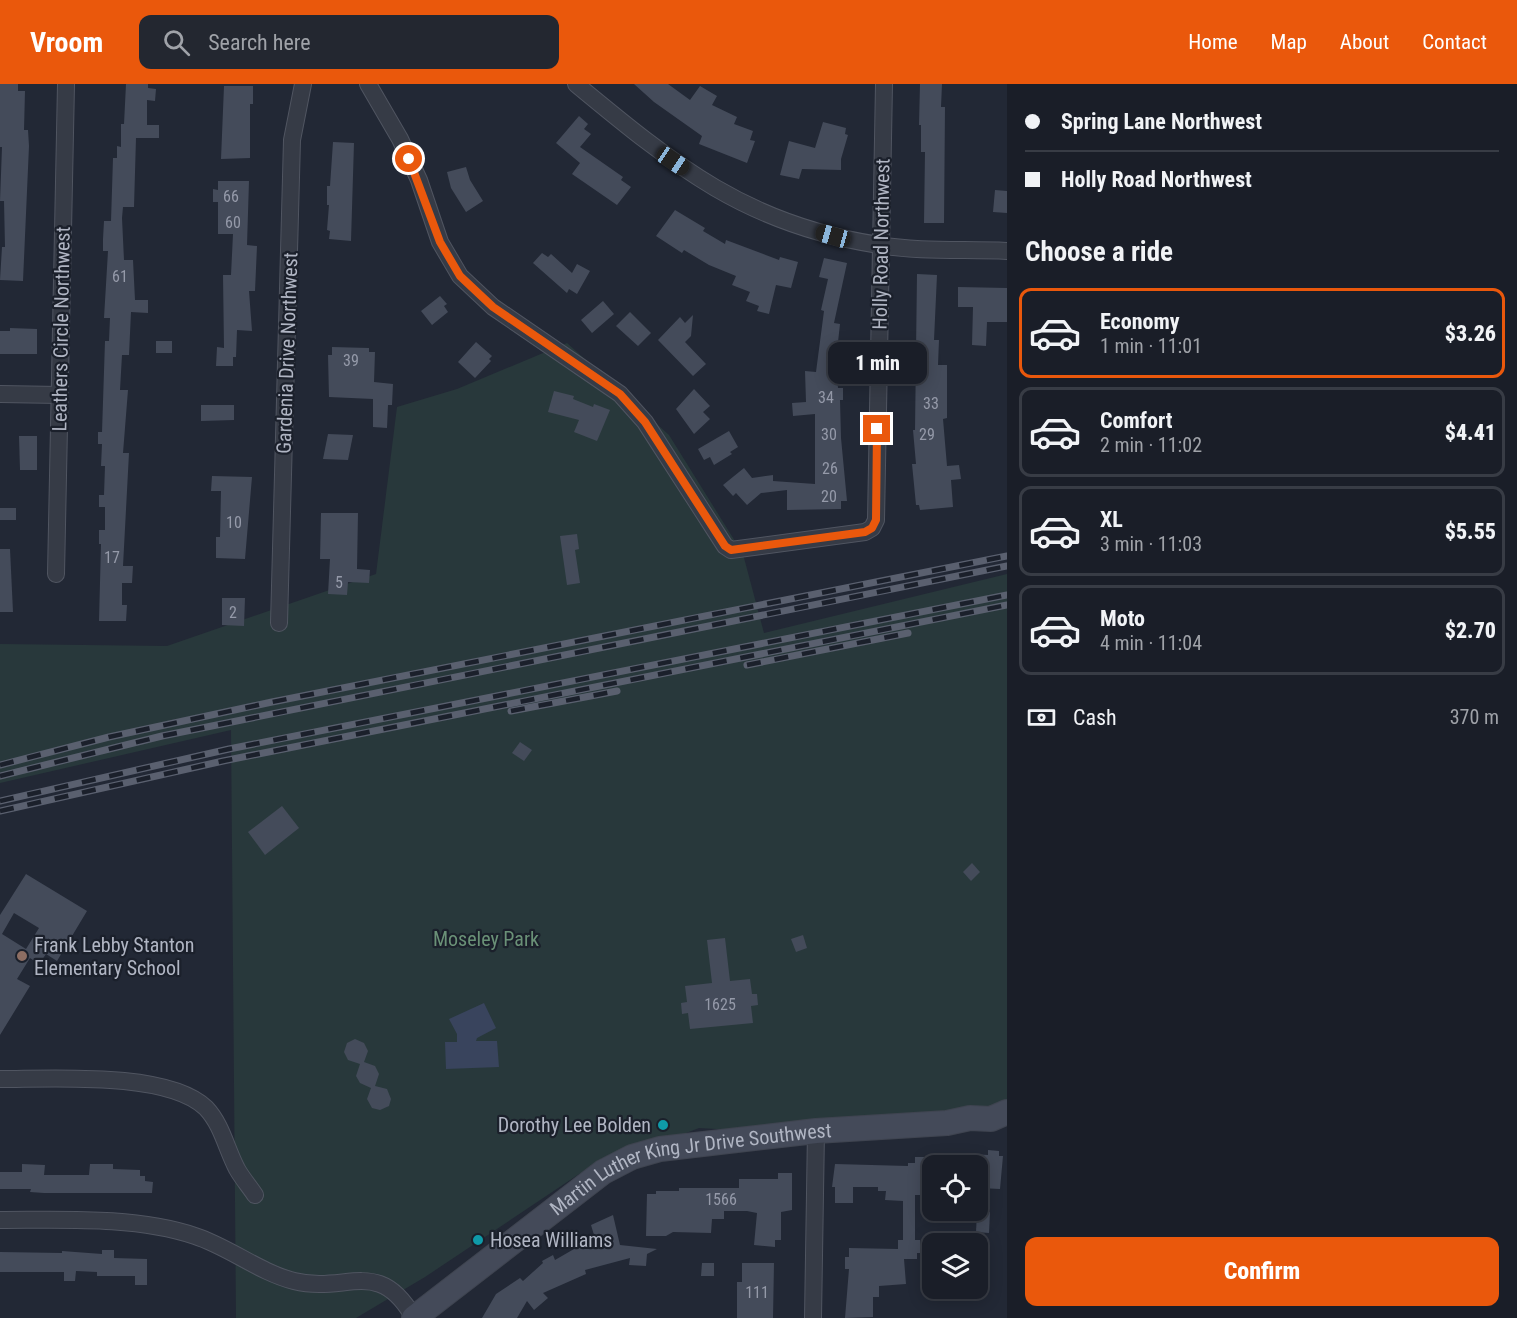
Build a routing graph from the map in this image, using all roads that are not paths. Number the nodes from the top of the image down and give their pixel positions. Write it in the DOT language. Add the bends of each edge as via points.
graph roads {
  1 [pos="66,84"];
  2 [pos="303,84"];
  3 [pos="368,84"];
  4 [pos="576,84"];
  5 [pos="884,84"];
  6 [pos="881,246"];
  7 [pos="1007,251"];
  8 [pos="0,394"];
  9 [pos="60,395"];
  10 [pos="56,574"];
  11 [pos="279,623"];
  12 [pos="0,1079"];
  13 [pos="1007,1098"];
  14 [pos="1007,1112"];
  15 [pos="970,1118"];
  16 [pos="816,1131"];
  17 [pos="255,1195"];
  18 [pos="0,1220"];
  19 [pos="414,1318"];
  20 [pos="813,1318"];
  1 -- 9 [label="street, Leathers Circle Northwest"];
  2 -- 11 [label="street, Gardenia Drive Northwest" via="292,140"];
  3 -- 6 [label="street, Holly Road Northwest" via="400,139 440,242 460,276 493,307 620,394 645,422 731,550 865,532 876,520"];
  4 -- 6 [label="street" via="653,148 712,188 792,224"];
  5 -- 6 [label="street, Holly Road Northwest"];
  6 -- 7 [label="street"];
  8 -- 9 [label="street"];
  9 -- 10 [label="street, Leathers Circle Northwest"];
  12 -- 17 [label="street" via="93,1078 187,1095 205,1107 217,1122 237,1170"];
  13 -- 15 [label="main road, Martin Luther King Jr Drive Southwest" via="984,1106"];
  14 -- 15 [label="main road, Martin Luther King Jr Drive Southwest" via="991,1119"];
  15 -- 16 [label="main road, Martin Luther King Jr Drive Southwest" via="947,1123"];
  16 -- 19 [label="main road, Martin Luther King Jr Drive Southwest" via="660,1149 632,1157 603,1172"];
  16 -- 20 [label="street"];
  18 -- 19 [label="street" via="146,1224 194,1235 273,1274 296,1281 381,1283 402,1297"];
}
